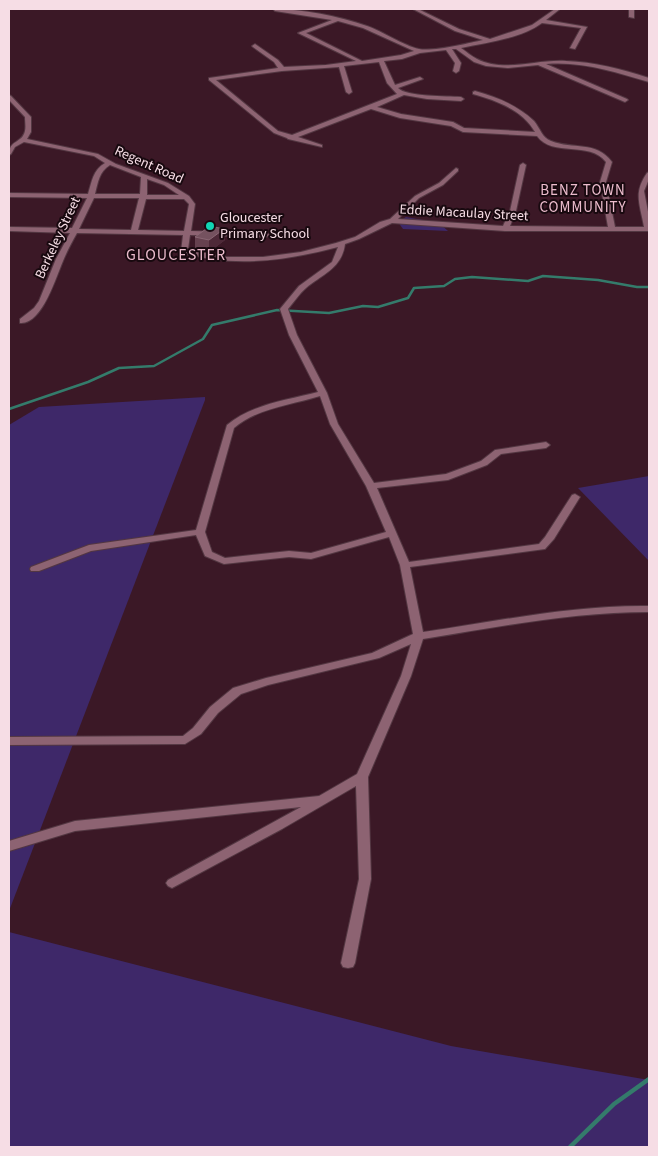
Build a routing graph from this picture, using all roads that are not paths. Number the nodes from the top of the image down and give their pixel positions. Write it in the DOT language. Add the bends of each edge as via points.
graph roads {
  1 [pos="275,9"];
  2 [pos="415,9"];
  3 [pos="558,9"];
  4 [pos="631,9"];
  5 [pos="632,17"];
  6 [pos="337,20"];
  7 [pos="540,21"];
  8 [pos="491,40"];
  9 [pos="255,46"];
  10 [pos="457,47"];
  11 [pos="448,48"];
  12 [pos="573,48"];
  13 [pos="419,51"];
  14 [pos="380,59"];
  15 [pos="359,62"];
  16 [pos="537,63"];
  17 [pos="341,65"];
  18 [pos="282,69"];
  19 [pos="456,72"];
  20 [pos="420,79"];
  21 [pos="649,80"];
  22 [pos="394,87"];
  23 [pos="349,92"];
  24 [pos="401,93"];
  25 [pos="475,93"];
  26 [pos="9,97"];
  27 [pos="461,99"];
  28 [pos="625,100"];
  29 [pos="372,107"];
  30 [pos="539,134"];
  31 [pos="290,138"];
  32 [pos="23,140"];
  33 [pos="320,146"];
  34 [pos="9,153"];
  35 [pos="109,163"];
  36 [pos="524,165"];
  37 [pos="456,170"];
  38 [pos="649,174"];
  39 [pos="144,176"];
  40 [pos="9,195"];
  41 [pos="91,197"];
  42 [pos="186,197"];
  43 [pos="142,198"];
  44 [pos="392,221"];
  45 [pos="9,229"];
  46 [pos="75,229"];
  47 [pos="505,229"];
  48 [pos="612,229"];
  49 [pos="649,229"];
  50 [pos="134,231"];
  51 [pos="186,232"];
  52 [pos="266,235"];
  53 [pos="342,243"];
  54 [pos="23,321"];
  55 [pos="323,393"];
  56 [pos="546,445"];
  57 [pos="371,486"];
  58 [pos="575,497"];
  59 [pos="200,532"];
  60 [pos="392,534"];
  61 [pos="405,565"];
  62 [pos="35,570"];
  63 [pos="649,609"];
  64 [pos="419,636"];
  65 [pos="9,741"];
  66 [pos="362,777"];
  67 [pos="321,800"];
  68 [pos="9,846"];
  69 [pos="172,883"];
  70 [pos="348,963"];
  1 -- 6 [label="street"];
  2 -- 8 [label="street" via="456,30"];
  3 -- 7 [label="street"];
  4 -- 5 [label="street"];
  6 -- 13 [label="street" via="369,28"];
  6 -- 15 [label="street" via="301,33"];
  7 -- 8 [label="street"];
  7 -- 12 [label="street" via="584,27"];
  8 -- 10 [label="street"];
  9 -- 18 [label="street"];
  10 -- 11 [label="street"];
  10 -- 16 [label="street" via="488,65"];
  11 -- 13 [label="street"];
  11 -- 19 [label="street" via="458,63"];
  13 -- 14 [label="street"];
  14 -- 15 [label="street"];
  14 -- 22 [label="street"];
  15 -- 17 [label="street"];
  16 -- 21 [label="street" via="592,65"];
  16 -- 28 [label="street"];
  17 -- 18 [label="street"];
  17 -- 23 [label="street"];
  18 -- 31 [label="street" via="211,80 276,132"];
  20 -- 22 [label="street"];
  22 -- 24 [label="street"];
  24 -- 27 [label="street"];
  24 -- 29 [label="street"];
  25 -- 30 [label="street" via="508,104 535,125"];
  26 -- 32 [label="street" via="28,117 28,132"];
  29 -- 30 [label="street" via="400,116 453,124 464,130"];
  29 -- 31 [label="street"];
  30 -- 48 [label="street" via="548,142 597,151 608,159 603,182"];
  31 -- 33 [label="street"];
  32 -- 34 [label="street"];
  32 -- 35 [label="street, Regent Road" via="96,155"];
  35 -- 39 [label="street, Regent Road"];
  35 -- 41 [label="street, Berkeley Street" via="99,170"];
  36 -- 47 [label="street" via="513,211"];
  37 -- 44 [label="street"];
  38 -- 49 [label="street" via="640,191"];
  39 -- 42 [label="street, Regent Road" via="166,184"];
  39 -- 43 [label="street"];
  40 -- 41 [label="street"];
  41 -- 43 [label="street"];
  41 -- 46 [label="street, Berkeley Street"];
  42 -- 43 [label="street"];
  42 -- 51 [label="street, Regent Road" via="192,204"];
  43 -- 50 [label="street"];
  44 -- 47 [label="street, Eddie Macaulay Street"];
  44 -- 53 [label="street, Eddie Macaulay Street"];
  45 -- 46 [label="street"];
  46 -- 50 [label="street"];
  46 -- 54 [label="street, Berkeley Street" via="43,301"];
  47 -- 48 [label="street, Eddie Macaulay Street"];
  48 -- 49 [label="street, Eddie Macaulay Street"];
  50 -- 51 [label="street"];
  51 -- 52 [label="street"];
  51 -- 53 [label="street, Eddie Macaulay Street" via="184,250 234,261 265,260"];
  53 -- 55 [label="street" via="342,253 335,265 304,286 284,312"];
  55 -- 57 [label="street" via="334,424"];
  55 -- 59 [label="street" via="248,414 235,421 230,427"];
  56 -- 57 [label="street" via="498,452 484,463 448,477"];
  57 -- 60 [label="street"];
  58 -- 61 [label="street" via="542,547"];
  59 -- 60 [label="street" via="208,554 224,561 289,554 311,556"];
  59 -- 62 [label="street" via="89,548"];
  60 -- 61 [label="street"];
  61 -- 64 [label="street"];
  63 -- 64 [label="street" via="557,615"];
  64 -- 65 [label="street" via="375,656 237,691 184,740"];
  64 -- 66 [label="street" via="406,676"];
  66 -- 67 [label="street"];
  66 -- 70 [label="street" via="365,880"];
  67 -- 68 [label="street" via="76,826"];
  67 -- 69 [label="street"];
}
